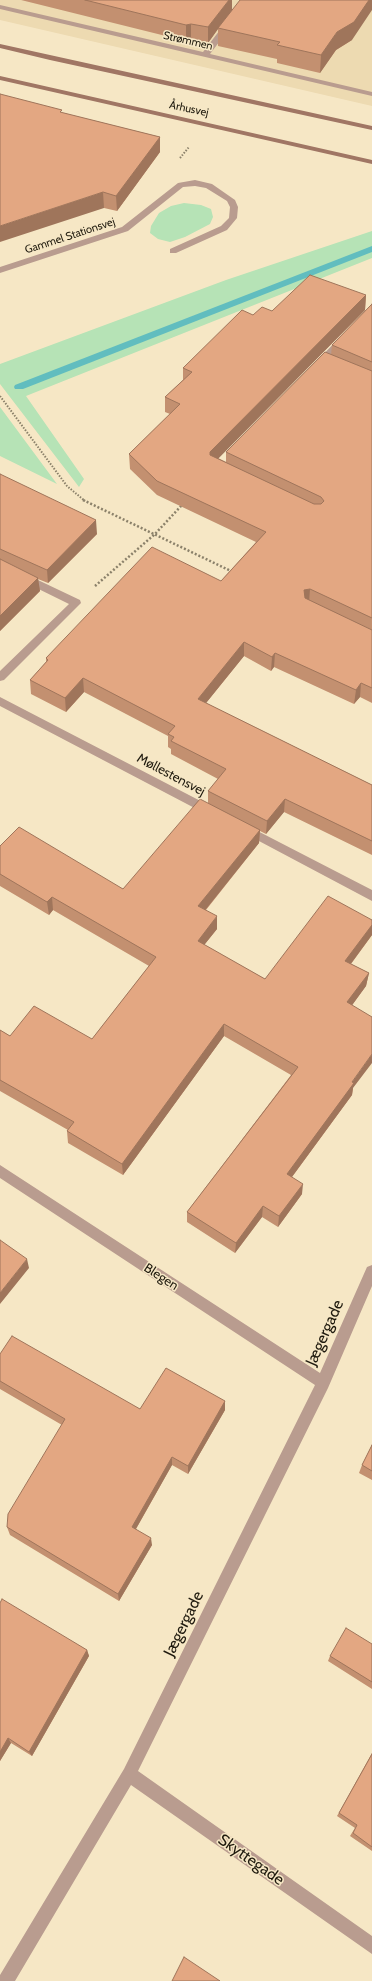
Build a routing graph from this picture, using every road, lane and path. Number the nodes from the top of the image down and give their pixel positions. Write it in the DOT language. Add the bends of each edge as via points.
graph roads {
  1 [pos="247,0"];
  2 [pos="0,7"];
  3 [pos="0,46"];
  4 [pos="204,56"];
  5 [pos="0,78"];
  6 [pos="372,94"];
  7 [pos="372,128"];
  8 [pos="372,162"];
  9 [pos="173,251"];
  10 [pos="0,270"];
  11 [pos="352,330"];
  12 [pos="310,372"];
  13 [pos="0,396"];
  14 [pos="185,501"];
  15 [pos="155,534"];
  16 [pos="0,566"];
  17 [pos="238,574"];
  18 [pos="76,603"];
  19 [pos="0,678"];
  20 [pos="0,701"];
  21 [pos="218,815"];
  22 [pos="239,826"];
  23 [pos="372,896"];
  24 [pos="0,1171"];
  25 [pos="372,1271"];
  26 [pos="323,1383"];
  27 [pos="130,1774"];
  28 [pos="372,1946"];
  29 [pos="6,1981"];
  1 -- 4 [label="street"];
  2 -- 4 [label="street, Strømmen"];
  3 -- 7 [label="main road, Århusvej"];
  4 -- 6 [label="street, Strømmen"];
  5 -- 8 [label="main road, Århusvej"];
  9 -- 10 [label="street, Gammel Stationsvej" via="224,228 233,218 234,207 231,200 209,186 195,183 180,185 125,229"];
  11 -- 12 [label="street" via="325,363"];
  13 -- 15 [label="path" via="67,486 82,499"];
  14 -- 15 [label="path"];
  15 -- 17 [label="path"];
  15 -- 18 [label="path"];
  16 -- 18 [label="street"];
  18 -- 19 [label="street"];
  20 -- 21 [label="street, Møllestensvej"];
  22 -- 23 [label="street"];
  24 -- 26 [label="street, Blegen"];
  25 -- 26 [label="street, Jægergade"];
  26 -- 27 [label="street, Jægergade"];
  27 -- 28 [label="street, Skyttegade"];
  27 -- 29 [label="street, Jægergade"];
}
